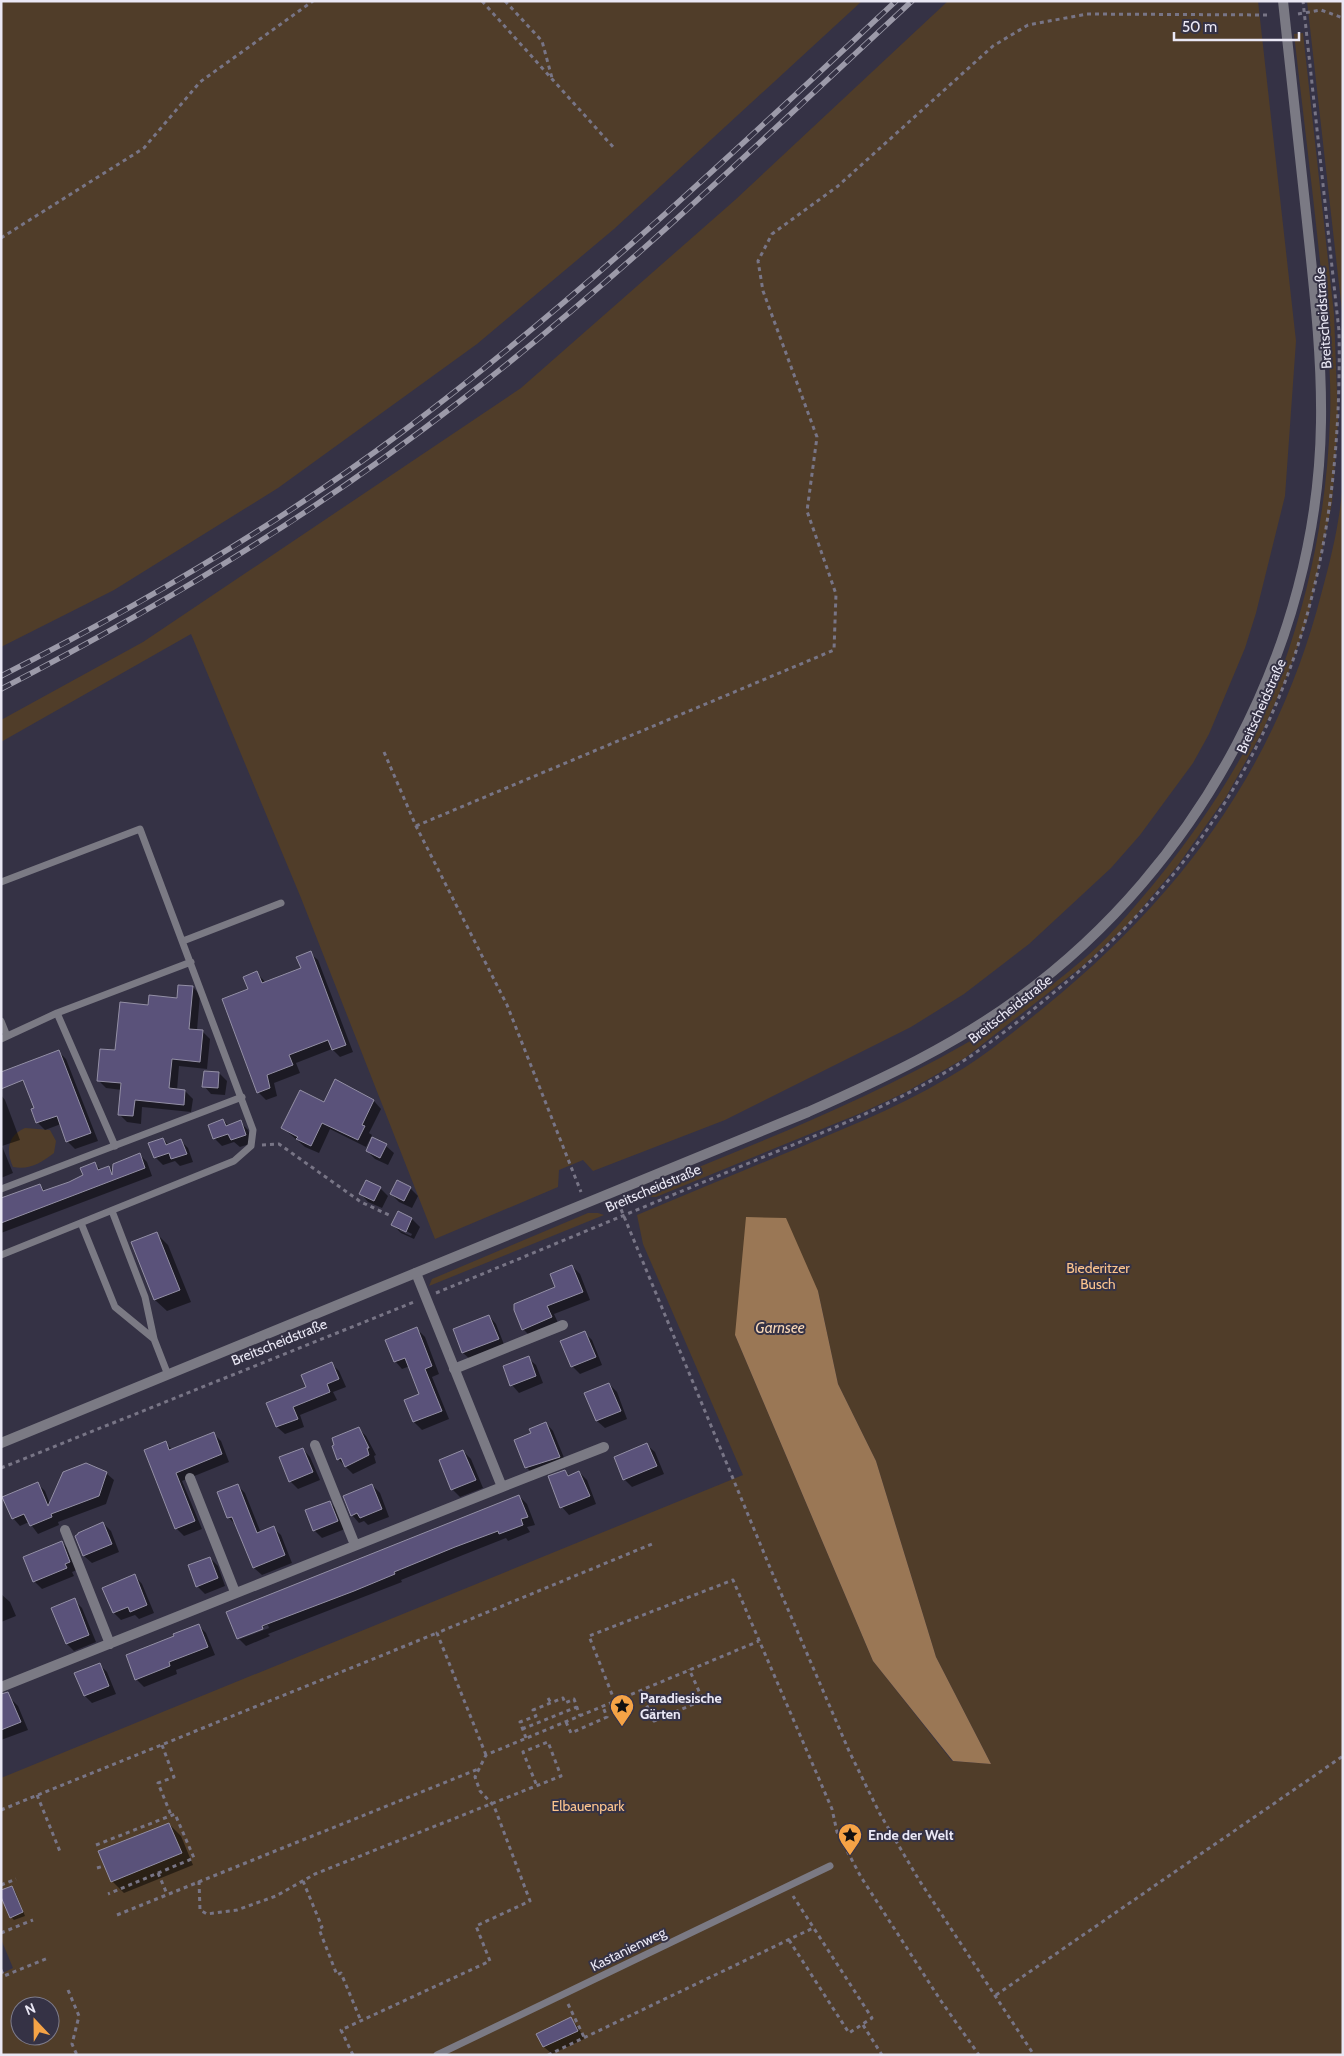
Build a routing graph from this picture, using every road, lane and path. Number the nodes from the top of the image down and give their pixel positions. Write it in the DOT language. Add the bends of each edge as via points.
graph roads {
  1 [pos="313,1"];
  2 [pos="482,1"];
  3 [pos="505,1"];
  4 [pos="1283,1"];
  5 [pos="1303,1"];
  6 [pos="1304,14"];
  7 [pos="1272,15"];
  8 [pos="1343,18"];
  9 [pos="552,79"];
  10 [pos="614,148"];
  11 [pos="1,238"];
  12 [pos="384,752"];
  13 [pos="416,826"];
  14 [pos="1,882"];
  15 [pos="281,903"];
  16 [pos="183,940"];
  17 [pos="191,962"];
  18 [pos="57,1013"];
  19 [pos="1,1021"];
  20 [pos="4,1038"];
  21 [pos="242,1097"];
  22 [pos="115,1146"];
  23 [pos="251,1146"];
  24 [pos="1,1189"];
  25 [pos="613,1192"];
  26 [pos="585,1202"];
  27 [pos="112,1210"];
  28 [pos="624,1215"];
  29 [pos="391,1216"];
  30 [pos="81,1223"];
  31 [pos="1,1255"];
  32 [pos="416,1273"];
  33 [pos="425,1298"];
  34 [pos="563,1326"];
  35 [pos="154,1339"];
  36 [pos="454,1369"];
  37 [pos="168,1375"];
  38 [pos="1,1442"];
  39 [pos="315,1445"];
  40 [pos="604,1447"];
  41 [pos="1,1468"];
  42 [pos="190,1478"];
  43 [pos="502,1487"];
  44 [pos="65,1530"];
  45 [pos="652,1544"];
  46 [pos="355,1545"];
  47 [pos="235,1592"];
  48 [pos="437,1633"];
  49 [pos="759,1640"];
  50 [pos="110,1644"];
  51 [pos="689,1669"];
  52 [pos="1,1687"];
  53 [pos="640,1691"];
  54 [pos="548,1698"];
  55 [pos="615,1702"];
  56 [pos="551,1703"];
  57 [pos="576,1707"];
  58 [pos="603,1707"];
  59 [pos="580,1716"];
  60 [pos="566,1722"];
  61 [pos="522,1729"];
  62 [pos="526,1738"];
  63 [pos="162,1745"];
  64 [pos="486,1755"];
  65 [pos="1343,1756"];
  66 [pos="478,1769"];
  67 [pos="537,1786"];
  68 [pos="37,1795"];
  69 [pos="492,1804"];
  70 [pos="1,1810"];
  71 [pos="171,1815"];
  72 [pos="96,1846"];
  73 [pos="61,1854"];
  74 [pos="104,1866"];
  75 [pos="830,1866"];
  76 [pos="97,1868"];
  77 [pos="158,1873"];
  78 [pos="16,1879"];
  79 [pos="303,1880"];
  80 [pos="199,1881"];
  81 [pos="1,1885"];
  82 [pos="787,1886"];
  83 [pos="108,1894"];
  84 [pos="167,1894"];
  85 [pos="117,1915"];
  86 [pos="33,1920"];
  87 [pos="813,1928"];
  88 [pos="1,1933"];
  89 [pos="789,1940"];
  90 [pos="48,1958"];
  91 [pos="1,1970"];
  92 [pos="68,1990"];
  93 [pos="564,1994"];
  94 [pos="996,1995"];
  95 [pos="361,2021"];
  96 [pos="863,2025"];
  97 [pos="584,2037"];
  98 [pos="77,2055"];
  99 [pos="353,2055"];
  100 [pos="437,2055"];
  101 [pos="548,2055"];
  102 [pos="882,2055"];
  103 [pos="979,2055"];
  104 [pos="1034,2055"];
  1 -- 11 [label="path" via="200,82 144,148"];
  2 -- 9 [label="path"];
  3 -- 9 [label="path" via="542,41"];
  4 -- 25 [label="street, Breitscheidstraße" via="1320,350 1320,454 1308,541 1290,613 1264,687 1237,744 1182,834 1136,892 1074,953 1020,997 959,1038 898,1071 808,1112"];
  5 -- 6 [label="path, Breitscheidstraße"];
  6 -- 8 [label="path" via="1321,10"];
  6 -- 28 [label="path, Breitscheidstraße" via="1339,331 1338,460 1328,537 1302,646 1271,724 1246,772 1183,864 1130,925 1104,951 983,1048 872,1111"];
  7 -- 13 [label="path" via="1087,14 1028,25 993,46 838,186 772,234 758,261 763,291 817,437 807,511 836,594 834,650"];
  9 -- 10 [label="path"];
  12 -- 13 [label="path"];
  13 -- 26 [label="path" via="507,1005"];
  14 -- 16 [label="lane" via="140,829"];
  15 -- 16 [label="lane"];
  16 -- 17 [label="lane"];
  17 -- 18 [label="lane"];
  17 -- 21 [label="lane"];
  18 -- 20 [label="lane"];
  18 -- 22 [label="lane"];
  19 -- 20 [label="lane"];
  21 -- 22 [label="lane"];
  21 -- 23 [label="lane" via="253,1130"];
  22 -- 24 [label="lane"];
  23 -- 27 [label="lane" via="234,1161"];
  23 -- 29 [label="path" via="279,1144 361,1202"];
  25 -- 26 [label="street, Breitscheidstraße"];
  25 -- 28 [label="path"];
  26 -- 32 [label="street, Breitscheidstraße"];
  27 -- 30 [label="lane"];
  27 -- 35 [label="lane" via="145,1297"];
  28 -- 33 [label="path, Breitscheidstraße"];
  28 -- 94 [label="path" via="849,1752 898,1847"];
  30 -- 31 [label="lane"];
  30 -- 35 [label="lane" via="115,1307"];
  32 -- 33 [label="street"];
  32 -- 37 [label="street, Breitscheidstraße"];
  33 -- 36 [label="street"];
  33 -- 41 [label="path, Breitscheidstraße"];
  34 -- 36 [label="street"];
  35 -- 37 [label="lane"];
  36 -- 43 [label="street"];
  37 -- 38 [label="street, Breitscheidstraße"];
  39 -- 46 [label="street"];
  40 -- 43 [label="street"];
  42 -- 47 [label="street"];
  43 -- 46 [label="street"];
  44 -- 50 [label="street"];
  45 -- 48 [label="path"];
  46 -- 47 [label="street"];
  47 -- 50 [label="street"];
  48 -- 63 [label="path"];
  48 -- 64 [label="path"];
  49 -- 51 [label="path"];
  49 -- 55 [label="path" via="733,1580 589,1636"];
  49 -- 103 [label="path" via="832,1809 837,1832 861,1877"];
  50 -- 52 [label="street"];
  51 -- 53 [label="path"];
  51 -- 53 [label="path" via="703,1700 695,1704 654,1721"];
  53 -- 55 [label="path"];
  54 -- 56 [label="path"];
  55 -- 58 [label="path"];
  56 -- 57 [label="path" via="563,1698 565,1703 574,1700"];
  56 -- 61 [label="path" via="533,1710 536,1716 520,1722"];
  57 -- 59 [label="path"];
  57 -- 61 [label="path"];
  58 -- 59 [label="path"];
  58 -- 60 [label="path" via="607,1717 580,1729 571,1732"];
  59 -- 60 [label="path"];
  60 -- 62 [label="path"];
  61 -- 62 [label="path"];
  62 -- 64 [label="path"];
  63 -- 68 [label="path"];
  63 -- 71 [label="path" via="174,1777 158,1783"];
  64 -- 66 [label="path"];
  65 -- 94 [label="path"];
  66 -- 69 [label="path" via="475,1777 480,1791"];
  66 -- 80 [label="path"];
  67 -- 67 [label="path" via="561,1776 548,1742 523,1752"];
  67 -- 69 [label="path"];
  68 -- 70 [label="path"];
  68 -- 73 [label="path"];
  69 -- 79 [label="path"];
  69 -- 95 [label="path" via="530,1901 476,1926 490,1961"];
  71 -- 72 [label="path"];
  71 -- 77 [label="path" via="175,1814 194,1858"];
  74 -- 76 [label="path"];
  75 -- 82 [label="lane, Kastanienweg"];
  77 -- 83 [label="path"];
  77 -- 84 [label="path"];
  78 -- 81 [label="path"];
  79 -- 80 [label="path" via="276,1896 238,1910 207,1914 200,1910"];
  79 -- 95 [label="path" via="322,1927 318,1929"];
  80 -- 84 [label="path"];
  82 -- 87 [label="path"];
  82 -- 93 [label="lane, Kastanienweg"];
  84 -- 85 [label="path"];
  86 -- 88 [label="path"];
  87 -- 89 [label="path"];
  87 -- 96 [label="path" via="872,2018"];
  89 -- 96 [label="path" via="849,2033"];
  89 -- 97 [label="path"];
  90 -- 91 [label="path" via="4,1976"];
  92 -- 98 [label="path" via="79,2016 72,2044"];
  93 -- 97 [label="path"];
  93 -- 100 [label="lane, Kastanienweg"];
  94 -- 104 [label="path"];
  95 -- 99 [label="path" via="341,2030"];
  96 -- 102 [label="path"];
  97 -- 101 [label="path"];
}
